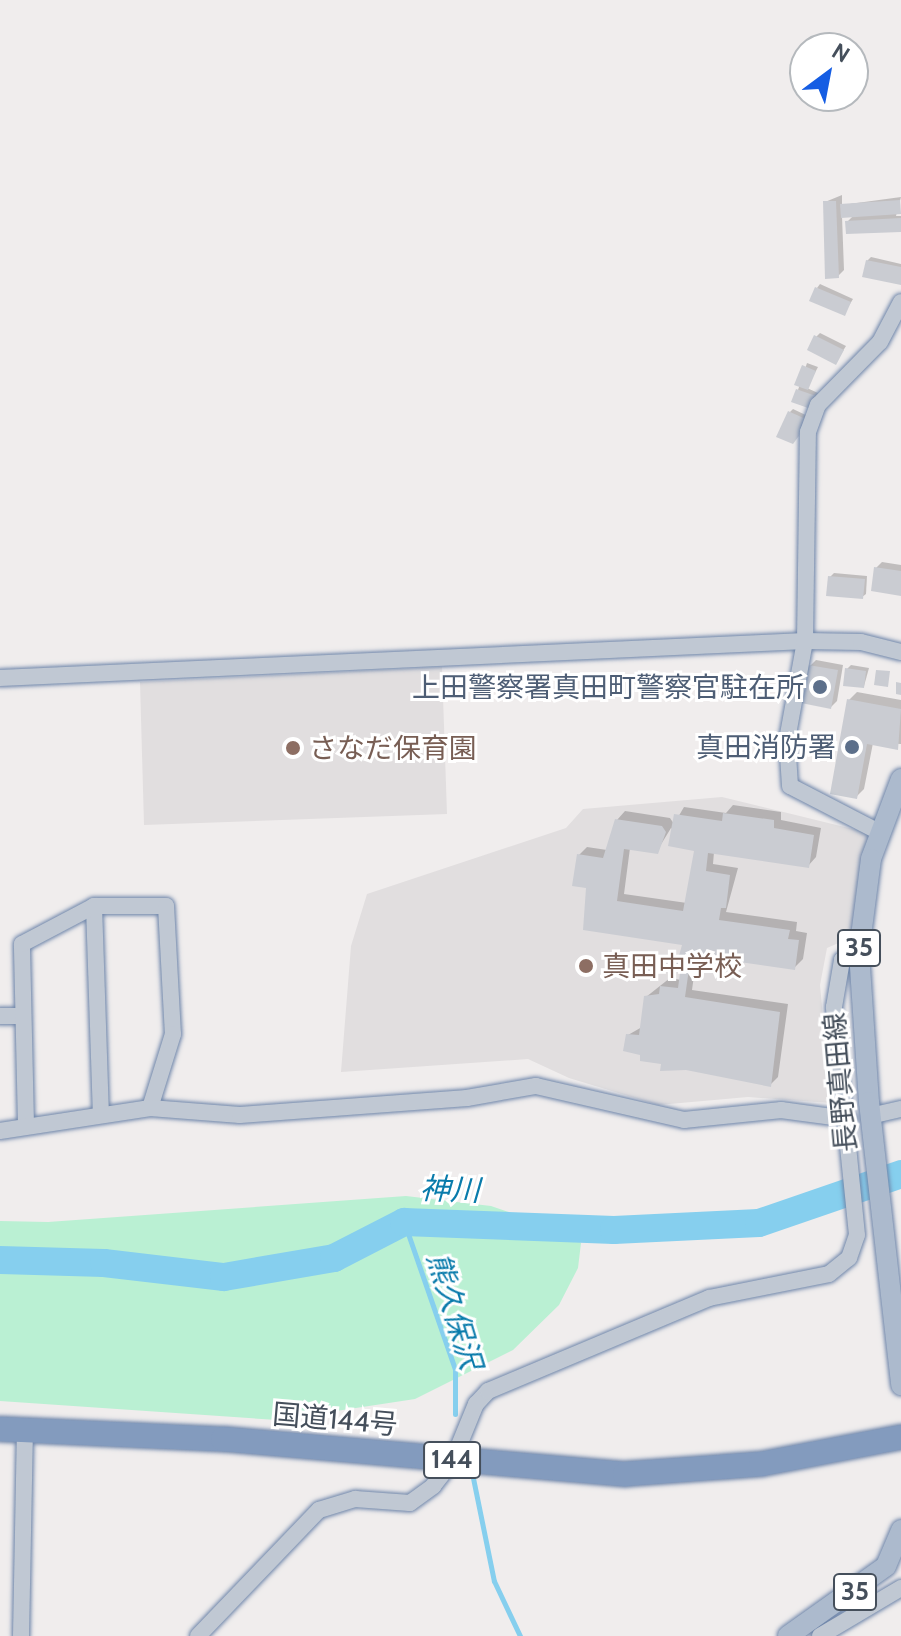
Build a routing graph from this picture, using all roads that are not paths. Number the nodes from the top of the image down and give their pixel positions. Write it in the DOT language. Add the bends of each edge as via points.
graph roads {
  1 [pos="901,302"];
  2 [pos="805,641"];
  3 [pos="901,652"];
  4 [pos="0,678"];
  5 [pos="901,779"];
  6 [pos="881,833"];
  7 [pos="94,906"];
  8 [pos="859,952"];
  9 [pos="0,1016"];
  10 [pos="23,1016"];
  11 [pos="150,1108"];
  12 [pos="901,1109"];
  13 [pos="101,1115"];
  14 [pos="876,1118"];
  15 [pos="848,1119"];
  16 [pos="26,1125"];
  17 [pos="0,1131"];
  18 [pos="901,1385"];
  19 [pos="25,1428"];
  20 [pos="0,1429"];
  21 [pos="901,1437"];
  22 [pos="453,1460"];
  23 [pos="901,1530"];
  24 [pos="901,1588"];
  25 [pos="21,1636"];
  26 [pos="198,1636"];
  27 [pos="788,1636"];
  28 [pos="820,1636"];
  1 -- 2 [label="street" via="880,342 818,405 808,432"];
  2 -- 3 [label="street" via="861,642"];
  2 -- 4 [label="street"];
  2 -- 6 [label="street" via="787,740 790,786"];
  5 -- 6 [label="main road, 長野真田線 / 35"];
  6 -- 8 [label="main road, 長野真田線 / 35" via="871,859"];
  7 -- 10 [label="street" via="22,944"];
  7 -- 11 [label="street" via="166,906 173,1034"];
  7 -- 13 [label="street"];
  8 -- 14 [label="main road, 長野真田線 / 35"];
  8 -- 15 [label="street" via="842,960 834,1007"];
  9 -- 10 [label="street"];
  10 -- 16 [label="street"];
  11 -- 13 [label="street"];
  11 -- 15 [label="street" via="240,1115 467,1098 536,1086 684,1120 781,1110"];
  12 -- 14 [label="street"];
  13 -- 16 [label="street"];
  14 -- 18 [label="main road, 長野真田線 / 35" via="885,1261"];
  15 -- 22 [label="street" via="857,1235 849,1258 829,1274 709,1298 488,1391 476,1404"];
  16 -- 17 [label="street"];
  19 -- 20 [label="highway, 国道144号 / 144"];
  19 -- 22 [label="highway, 国道144号 / 144"];
  19 -- 25 [label="street"];
  21 -- 22 [label="highway, 国道144号 / 144" via="761,1464 625,1474"];
  22 -- 26 [label="street" via="410,1503 355,1499 319,1510"];
  23 -- 27 [label="main road, 35" via="886,1566"];
  24 -- 28 [label="street"];
}
